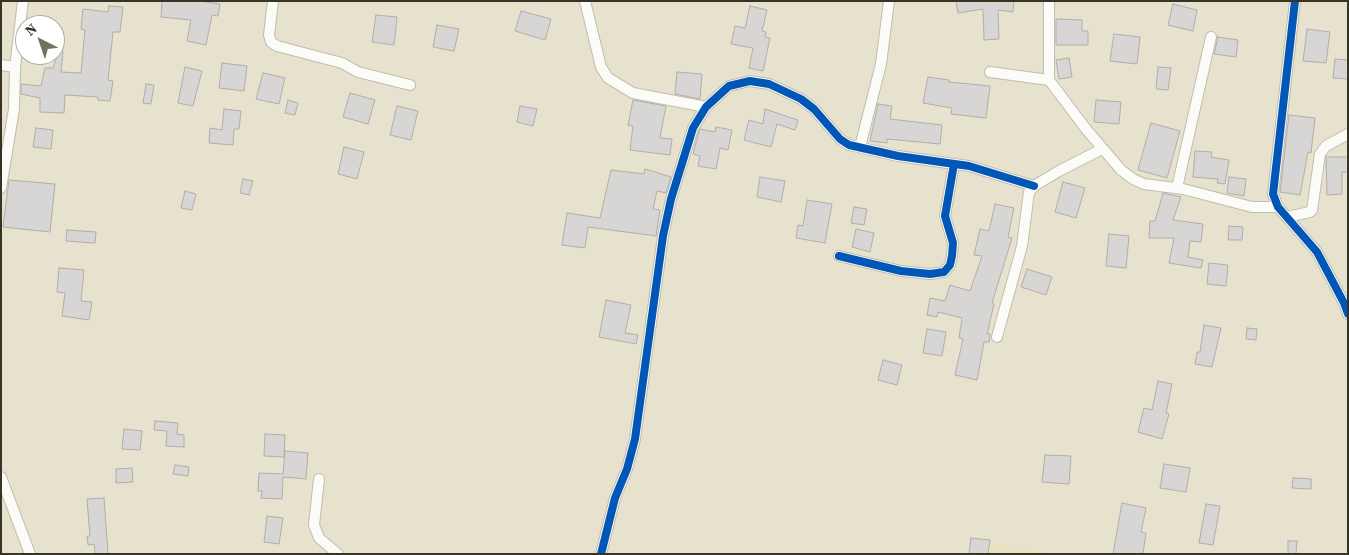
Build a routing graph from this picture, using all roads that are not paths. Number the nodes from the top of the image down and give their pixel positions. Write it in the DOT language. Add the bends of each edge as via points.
graph roads {
  1 [pos="23,1"];
  2 [pos="273,1"];
  3 [pos="585,1"];
  4 [pos="889,1"];
  5 [pos="1049,1"];
  6 [pos="1295,1"];
  7 [pos="1211,37"];
  8 [pos="1,65"];
  9 [pos="15,67"];
  10 [pos="990,72"];
  11 [pos="1049,80"];
  12 [pos="410,85"];
  13 [pos="706,108"];
  14 [pos="1348,134"];
  15 [pos="860,147"];
  16 [pos="1102,149"];
  17 [pos="954,164"];
  18 [pos="1034,186"];
  19 [pos="1,188"];
  20 [pos="1176,188"];
  21 [pos="1278,207"];
  22 [pos="1287,217"];
  23 [pos="840,256"];
  24 [pos="1348,314"];
  25 [pos="998,337"];
  26 [pos="1,478"];
  27 [pos="319,479"];
  28 [pos="30,554"];
  29 [pos="338,554"];
  30 [pos="601,554"];
  1 -- 9 [label="street"];
  2 -- 12 [label="street" via="269,35 277,46"];
  3 -- 13 [label="street" via="601,67 608,78 633,93"];
  4 -- 15 [label="street" via="881,64"];
  5 -- 11 [label="street"];
  6 -- 21 [label="street" via="1272,194"];
  7 -- 20 [label="street"];
  8 -- 9 [label="street"];
  9 -- 19 [label="street" via="14,109"];
  10 -- 11 [label="street"];
  11 -- 16 [label="street"];
  13 -- 15 [label="street" via="730,86 741,81 769,84 800,99 814,109 840,139"];
  13 -- 30 [label="street" via="693,128 671,199 635,439 612,507"];
  14 -- 22 [label="street" via="1326,146 1320,154 1312,210"];
  15 -- 17 [label="street"];
  16 -- 18 [label="street"];
  16 -- 20 [label="street" via="1133,179 1144,184"];
  17 -- 18 [label="street"];
  17 -- 23 [label="street" via="945,216 953,244 952,256 944,272 901,271"];
  18 -- 25 [label="street" via="1026,199 1022,246"];
  20 -- 21 [label="street" via="1252,207"];
  21 -- 22 [label="street"];
  22 -- 24 [label="street" via="1317,252"];
  26 -- 28 [label="street"];
  27 -- 29 [label="street" via="314,525 319,538"];
}
